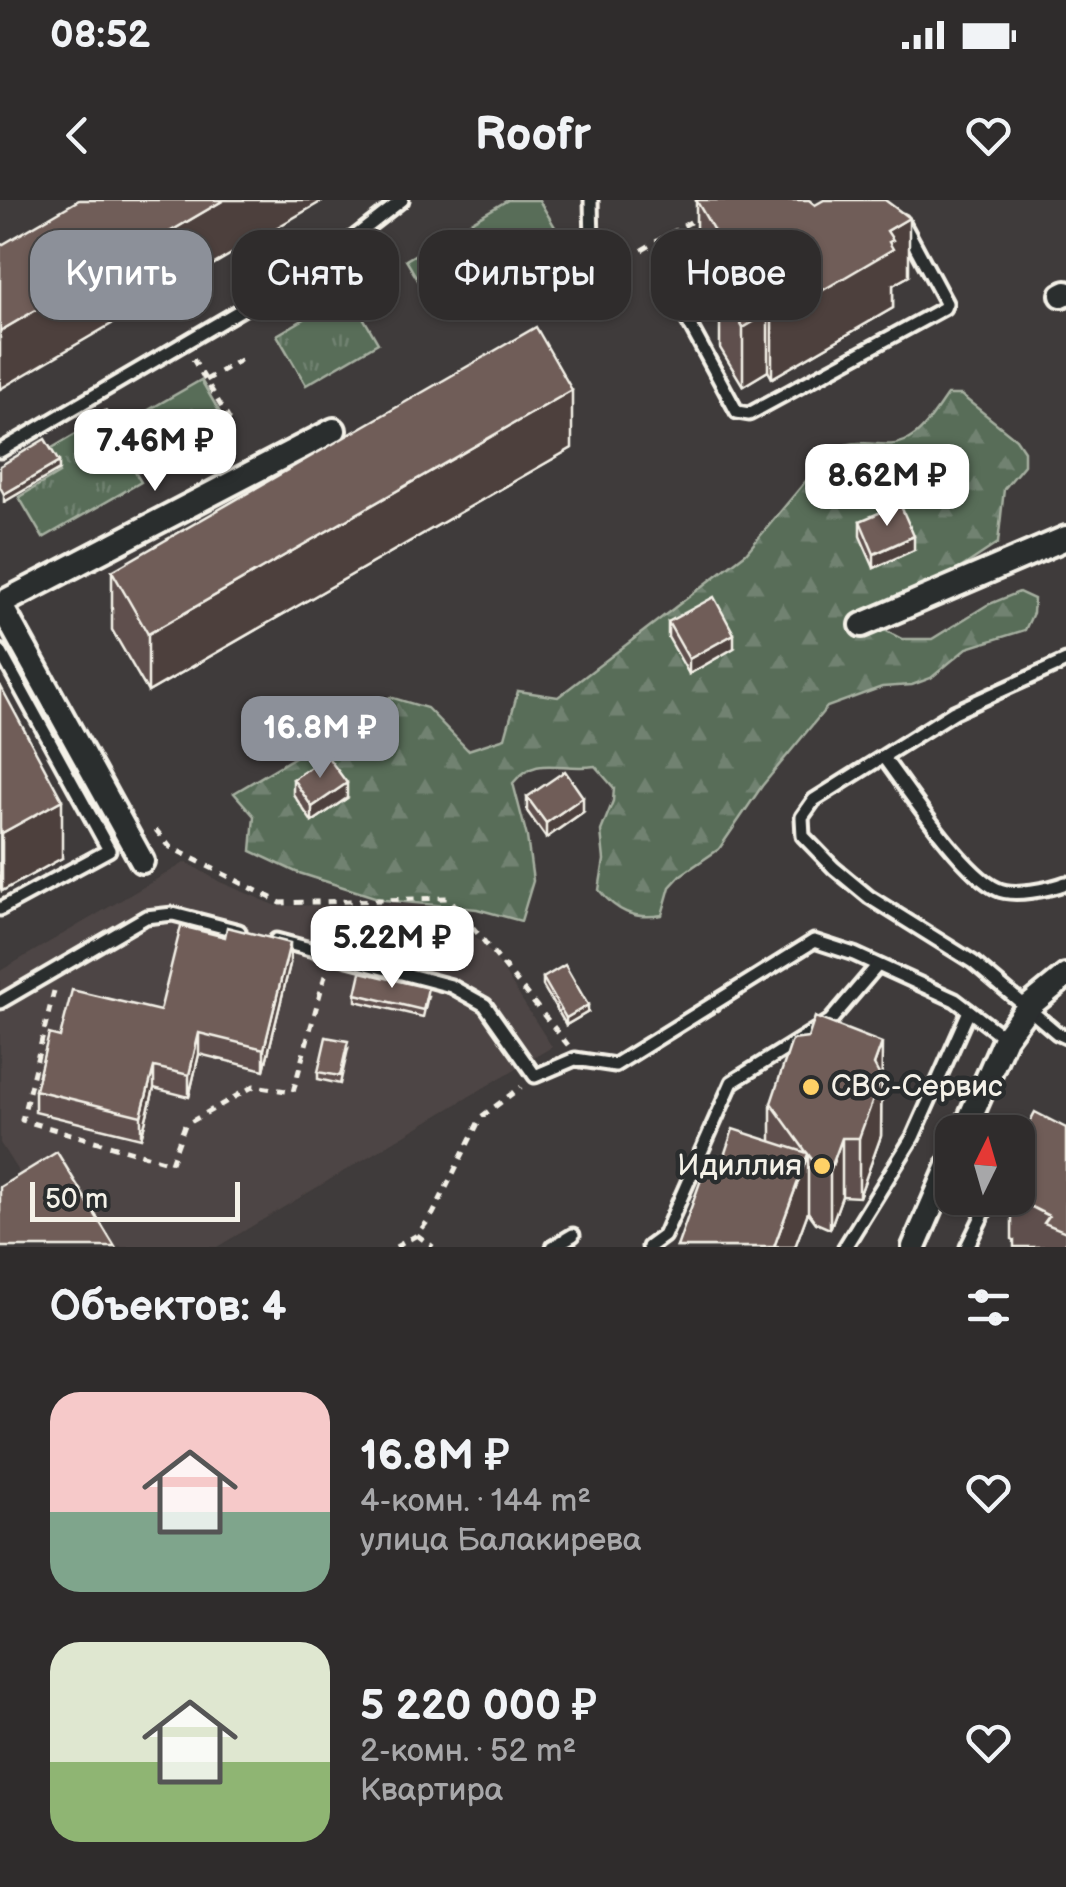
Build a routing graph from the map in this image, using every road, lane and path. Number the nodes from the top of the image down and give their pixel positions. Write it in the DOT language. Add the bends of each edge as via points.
graph roads {
  1 [pos="402,200"];
  2 [pos="592,200"];
  3 [pos="895,208"];
  4 [pos="710,210"];
  5 [pos="592,230"];
  6 [pos="676,230"];
  7 [pos="651,245"];
  8 [pos="642,250"];
  9 [pos="687,320"];
  10 [pos="184,343"];
  11 [pos="242,359"];
  12 [pos="206,380"];
  13 [pos="96,395"];
  14 [pos="230,421"];
  15 [pos="334,430"];
  16 [pos="0,450"];
  17 [pos="141,473"];
  18 [pos="1066,538"];
  19 [pos="0,604"];
  20 [pos="862,624"];
  21 [pos="0,651"];
  22 [pos="1066,660"];
  23 [pos="884,758"];
  24 [pos="170,847"];
  25 [pos="142,861"];
  26 [pos="1066,883"];
  27 [pos="0,909"];
  28 [pos="244,932"];
  29 [pos="261,936"];
  30 [pos="330,954"];
  31 [pos="878,966"];
  32 [pos="59,968"];
  33 [pos="1066,976"];
  34 [pos="0,1002"];
  35 [pos="1028,1007"];
  36 [pos="969,1011"];
  37 [pos="1066,1037"];
  38 [pos="1004,1038"];
  39 [pos="575,1059"];
  40 [pos="535,1076"];
  41 [pos="971,1115"];
  42 [pos="935,1202"];
  43 [pos="983,1215"];
  44 [pos="417,1235"];
  45 [pos="572,1236"];
  46 [pos="918,1246"];
  47 [pos="396,1247"];
  48 [pos="433,1247"];
  49 [pos="554,1247"];
  50 [pos="649,1247"];
  51 [pos="845,1247"];
  52 [pos="967,1247"];
  1 -- 10 [label="lane" via="320,263"];
  2 -- 5 [label="lane"];
  3 -- 9 [label="lane" via="946,306 749,414 737,412"];
  4 -- 6 [label="path"];
  7 -- 8 [label="path"];
  10 -- 12 [label="path"];
  10 -- 13 [label="lane"];
  11 -- 12 [label="path"];
  12 -- 14 [label="path"];
  13 -- 16 [label="lane"];
  13 -- 17 [label="path"];
  15 -- 19 [label="street"];
  18 -- 20 [label="street"];
  19 -- 25 [label="street"];
  21 -- 27 [label="lane" via="109,850"];
  22 -- 23 [label="lane" via="954,712"];
  23 -- 26 [label="lane" via="974,873 999,891"];
  23 -- 35 [label="lane" via="814,800 802,817 803,836 869,897 973,962"];
  24 -- 39 [label="path" via="281,903 448,898"];
  28 -- 32 [label="lane" via="172,914 146,917"];
  29 -- 30 [label="lane"];
  30 -- 32 [label="path" via="293,1092 254,1086 185,1124 171,1164 22,1120"];
  30 -- 40 [label="lane" via="451,986 485,1005"];
  31 -- 36 [label="lane"];
  31 -- 39 [label="lane" via="814,941 615,1064"];
  31 -- 50 [label="lane" via="830,1021 732,1082 664,1236"];
  32 -- 34 [label="lane"];
  33 -- 35 [label="street"];
  35 -- 37 [label="lane"];
  35 -- 38 [label="street"];
  36 -- 38 [label="lane"];
  36 -- 51 [label="lane" via="913,1137"];
  38 -- 41 [label="street"];
  39 -- 40 [label="lane"];
  40 -- 44 [label="path" via="481,1117"];
  42 -- 46 [label="street"];
  43 -- 52 [label="lane"];
  44 -- 47 [label="path"];
  44 -- 48 [label="path"];
  45 -- 49 [label="lane"];
}
